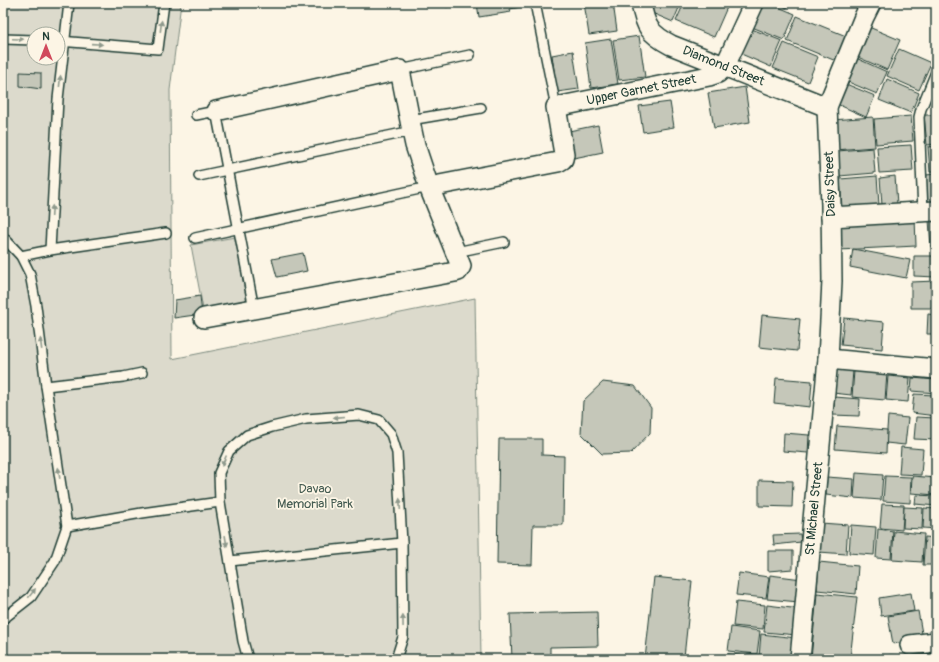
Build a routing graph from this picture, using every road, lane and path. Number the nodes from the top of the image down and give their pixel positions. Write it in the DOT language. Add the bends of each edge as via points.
graph roads {
  1 [pos="69,3"];
  2 [pos="164,3"];
  3 [pos="536,3"];
  4 [pos="641,3"];
  5 [pos="754,3"];
  6 [pos="867,10"];
  7 [pos="64,26"];
  8 [pos="3,39"];
  9 [pos="26,40"];
  10 [pos="66,41"];
  11 [pos="470,54"];
  12 [pos="60,66"];
  13 [pos="725,66"];
  14 [pos="400,70"];
  15 [pos="936,72"];
  16 [pos="556,107"];
  17 [pos="827,107"];
  18 [pos="481,108"];
  19 [pos="216,111"];
  20 [pos="196,116"];
  21 [pos="411,126"];
  22 [pos="228,170"];
  23 [pos="199,176"];
  24 [pos="429,187"];
  25 [pos="930,212"];
  26 [pos="831,217"];
  27 [pos="239,229"];
  28 [pos="166,233"];
  29 [pos="3,237"];
  30 [pos="194,238"];
  31 [pos="504,242"];
  32 [pos="50,250"];
  33 [pos="456,252"];
  34 [pos="21,256"];
  35 [pos="254,309"];
  36 [pos="204,318"];
  37 [pos="828,359"];
  38 [pos="936,369"];
  39 [pos="142,373"];
  40 [pos="46,386"];
  41 [pos="220,502"];
  42 [pos="67,526"];
  43 [pos="402,543"];
  44 [pos="230,560"];
  45 [pos="3,619"];
  46 [pos="936,642"];
  47 [pos="910,645"];
  48 [pos="248,659"];
  49 [pos="396,659"];
  50 [pos="800,659"];
  1 -- 7 [label="lane"];
  10 -- 2 [label="lane, one-way" via="158,49"];
  3 -- 16 [label="lane"];
  4 -- 13 [label="street, Diamond Street" via="647,24 660,39"];
  5 -- 13 [label="street"];
  6 -- 17 [label="street, Daisy Street"];
  8 -- 9 [label="lane, one-way"];
  11 -- 14 [label="lane"];
  32 -- 12 [label="lane, one-way"];
  13 -- 16 [label="street, Upper Garnet Street" via="718,73 709,76"];
  13 -- 17 [label="street, Diamond Street"];
  14 -- 19 [label="street"];
  14 -- 21 [label="street"];
  15 -- 25 [label="lane" via="919,117"];
  16 -- 24 [label="street" via="564,154 558,162"];
  17 -- 26 [label="street, Daisy Street"];
  18 -- 21 [label="lane"];
  19 -- 20 [label="lane"];
  19 -- 22 [label="lane"];
  21 -- 22 [label="lane"];
  21 -- 24 [label="street"];
  22 -- 23 [label="lane"];
  22 -- 27 [label="lane"];
  24 -- 27 [label="lane"];
  24 -- 33 [label="street"];
  25 -- 26 [label="street"];
  26 -- 37 [label="street, Daisy Street" via="832,281"];
  27 -- 30 [label="lane"];
  27 -- 35 [label="lane"];
  28 -- 32 [label="lane"];
  29 -- 34 [label="lane"];
  31 -- 33 [label="lane"];
  32 -- 34 [label="lane"];
  33 -- 35 [label="street" via="461,266 456,272"];
  40 -- 34 [label="lane, one-way" via="30,274"];
  35 -- 36 [label="street"];
  37 -- 38 [label="street"];
  37 -- 50 [label="street, St Michael Street"];
  39 -- 40 [label="lane"];
  42 -- 40 [label="lane, one-way"];
  41 -- 42 [label="lane"];
  43 -- 41 [label="lane, one-way" via="397,453 391,434 379,420 359,415 306,419 247,435 229,451 219,473"];
  41 -- 44 [label="lane, one-way"];
  45 -- 42 [label="lane, one-way" via="31,597 55,561"];
  43 -- 44 [label="lane"];
  49 -- 43 [label="lane, one-way" via="403,637"];
  44 -- 48 [label="lane" via="242,642"];
  46 -- 47 [label="street"];
}
